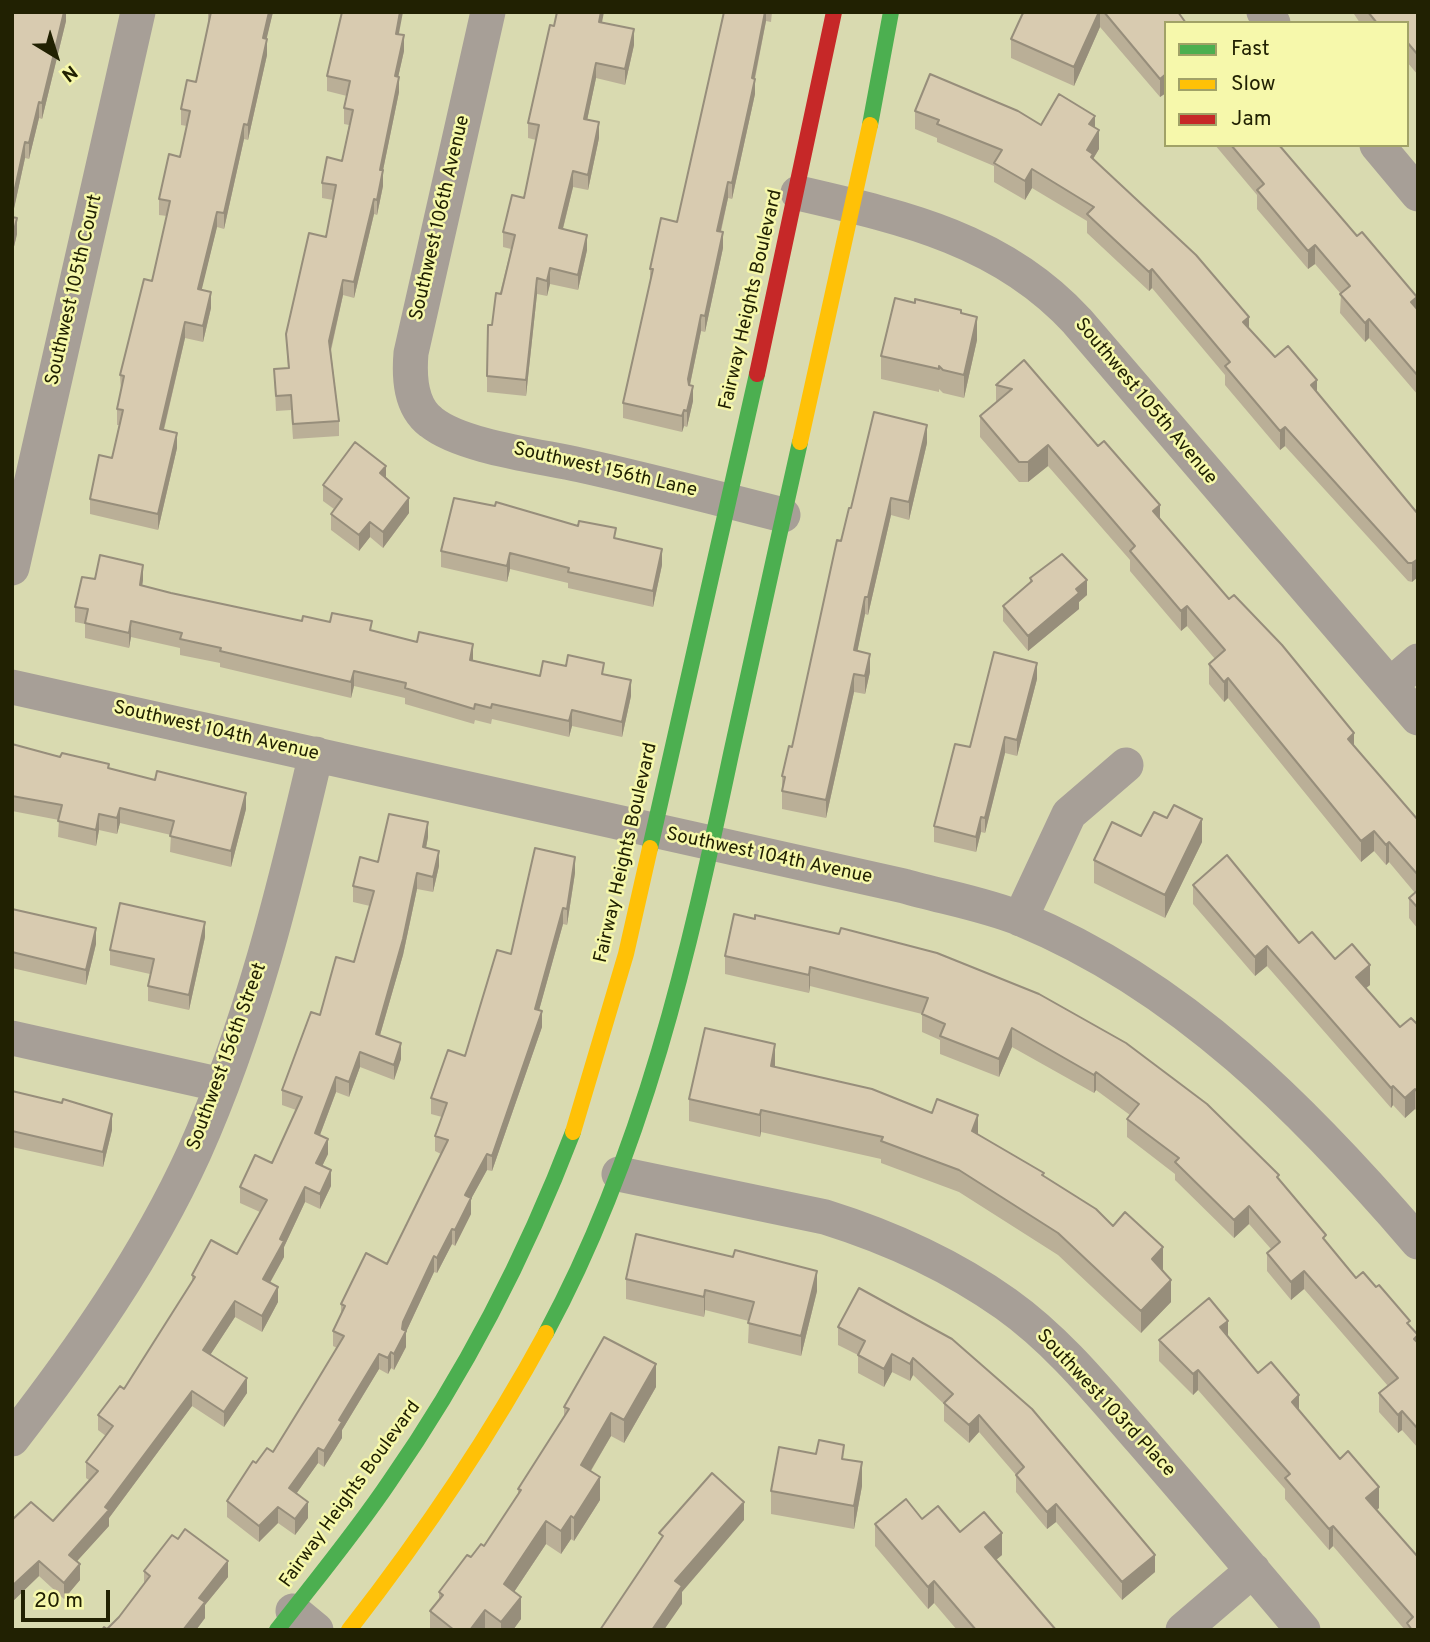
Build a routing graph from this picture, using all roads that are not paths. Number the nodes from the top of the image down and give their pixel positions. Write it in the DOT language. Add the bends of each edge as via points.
graph roads {
  1 [pos="138,12"];
  2 [pos="488,12"];
  3 [pos="834,12"];
  4 [pos="891,12"];
  5 [pos="1379,147"];
  6 [pos="798,193"];
  7 [pos="1418,194"];
  8 [pos="852,206"];
  9 [pos="429,421"];
  10 [pos="728,501"];
  11 [pos="783,515"];
  12 [pos="12,568"];
  13 [pos="1418,661"];
  14 [pos="1390,685"];
  15 [pos="12,687"];
  16 [pos="1418,718"];
  17 [pos="316,754"];
  18 [pos="1126,765"];
  19 [pos="654,831"];
  20 [pos="710,843"];
  21 [pos="1020,919"];
  22 [pos="12,1038"];
  23 [pos="222,1085"];
  24 [pos="619,1174"];
  25 [pos="1418,1242"];
  26 [pos="12,1439"];
  27 [pos="1253,1570"];
  28 [pos="296,1624"];
  29 [pos="349,1630"];
  30 [pos="1183,1630"];
  31 [pos="1303,1630"];
  1 -- 12 [label="street, Southwest 105th Court"];
  2 -- 9 [label="street, Southwest 106th Avenue" via="411,353 414,396"];
  3 -- 6 [label="street, Fairway Heights Boulevard"];
  4 -- 8 [label="street"];
  5 -- 7 [label="street"];
  6 -- 8 [label="street, Southwest 105th Avenue"];
  6 -- 10 [label="street, Fairway Heights Boulevard"];
  8 -- 11 [label="street"];
  8 -- 14 [label="street, Southwest 105th Avenue" via="949,233 1003,260 1052,295"];
  9 -- 10 [label="street, Southwest 156th Lane" via="470,440"];
  10 -- 11 [label="street, Southwest 156th Lane"];
  10 -- 19 [label="street, Fairway Heights Boulevard"];
  11 -- 20 [label="street"];
  13 -- 14 [label="street"];
  14 -- 16 [label="street, Southwest 105th Avenue"];
  15 -- 17 [label="street, Southwest 104th Avenue"];
  17 -- 19 [label="street, Southwest 104th Avenue"];
  17 -- 23 [label="street, Southwest 156th Street" via="276,921"];
  18 -- 21 [label="street" via="1069,814"];
  19 -- 20 [label="street, Southwest 104th Avenue"];
  19 -- 28 [label="street, Fairway Heights Boulevard" via="600,1054 558,1174 522,1256 416,1445"];
  20 -- 21 [label="street, Southwest 104th Avenue" via="904,886"];
  20 -- 24 [label="street" via="665,1037"];
  21 -- 25 [label="street, Southwest 104th Avenue" via="1120,971 1233,1050 1323,1134"];
  22 -- 23 [label="street"];
  23 -- 26 [label="street, Southwest 156th Street" via="193,1156 108,1305"];
  24 -- 27 [label="street, Southwest 103rd Place" via="850,1225 929,1258 988,1292 1036,1328 1096,1388"];
  24 -- 29 [label="street" via="582,1263 528,1367 444,1502"];
  27 -- 30 [label="street"];
  27 -- 31 [label="street, Southwest 103rd Place"];
}
